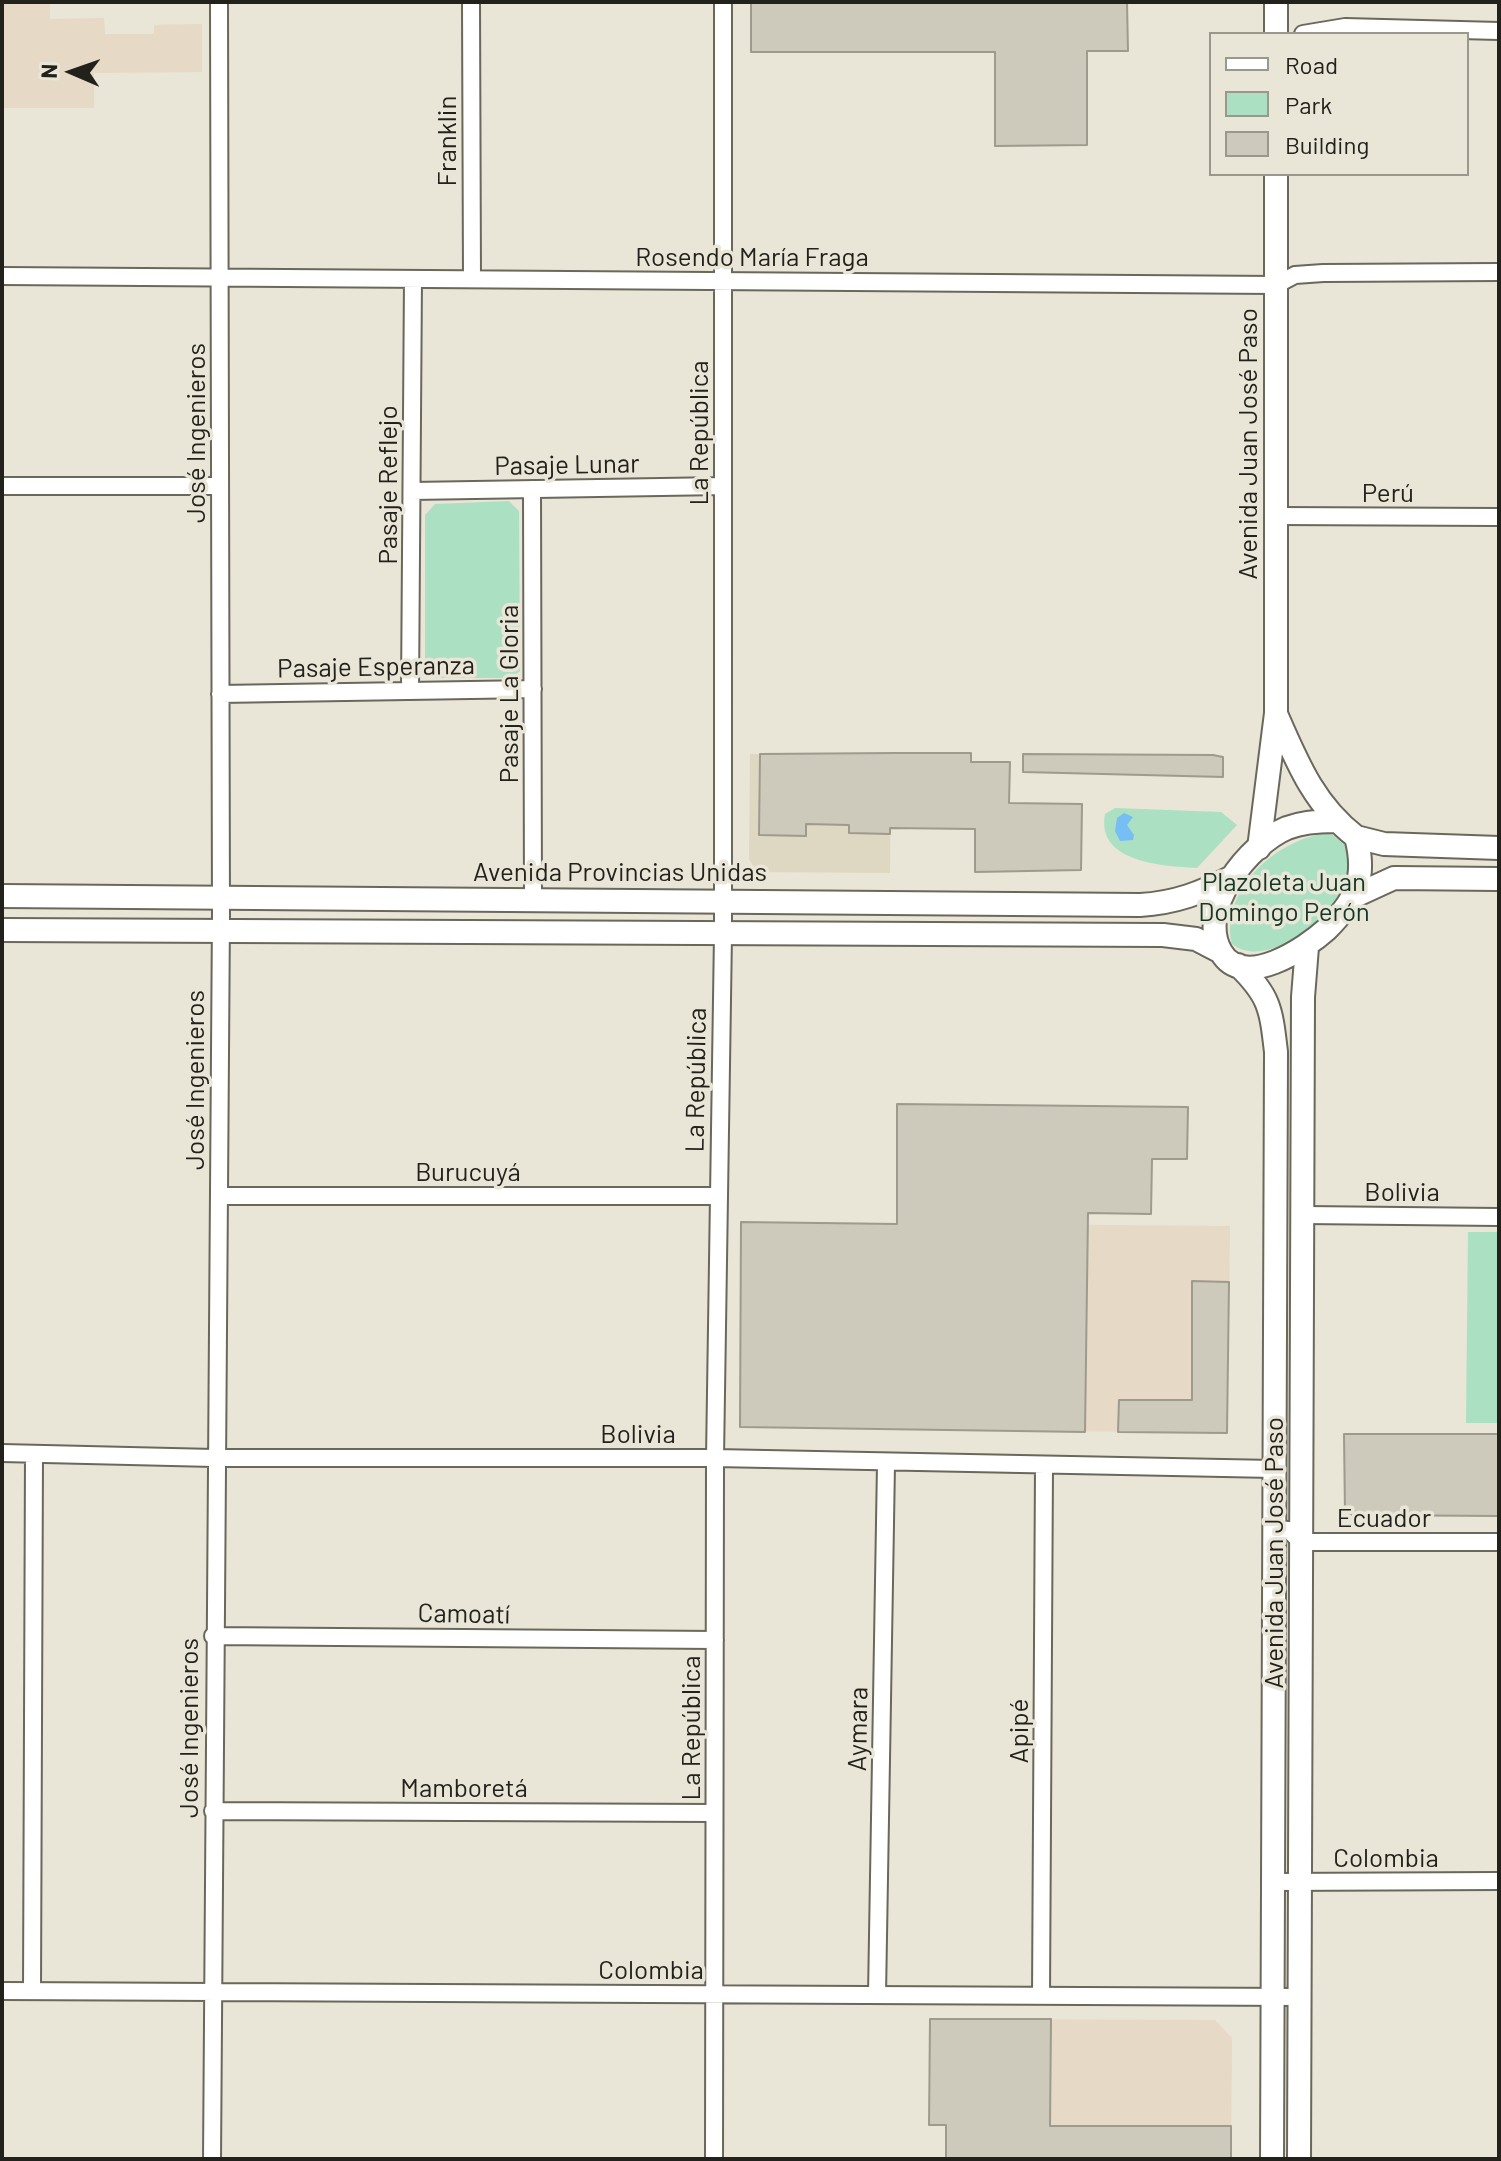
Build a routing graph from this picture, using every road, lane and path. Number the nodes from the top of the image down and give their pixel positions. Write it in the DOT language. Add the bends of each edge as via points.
graph roads {
  1 [pos="219,2"];
  2 [pos="471,2"];
  3 [pos="723,2"];
  4 [pos="1276,2"];
  5 [pos="1499,31"];
  6 [pos="1276,32"];
  7 [pos="1315,32"];
  8 [pos="1276,176"];
  9 [pos="1499,272"];
  10 [pos="2,276"];
  11 [pos="220,278"];
  12 [pos="413,279"];
  13 [pos="472,279"];
  14 [pos="723,281"];
  15 [pos="1276,285"];
  16 [pos="2,486"];
  17 [pos="220,486"];
  18 [pos="723,486"];
  19 [pos="532,489"];
  20 [pos="412,491"];
  21 [pos="1276,516"];
  22 [pos="1499,517"];
  23 [pos="533,689"];
  24 [pos="410,691"];
  25 [pos="220,694"];
  26 [pos="1276,713"];
  27 [pos="1334,821"];
  28 [pos="1356,837"];
  29 [pos="1259,848"];
  30 [pos="1499,848"];
  31 [pos="1232,877"];
  32 [pos="1499,879"];
  33 [pos="1357,895"];
  34 [pos="2,896"];
  35 [pos="221,898"];
  36 [pos="533,899"];
  37 [pos="723,901"];
  38 [pos="2,930"];
  39 [pos="220,931"];
  40 [pos="723,934"];
  41 [pos="1307,947"];
  42 [pos="1230,958"];
  43 [pos="219,1196"];
  44 [pos="718,1196"];
  45 [pos="1304,1215"];
  46 [pos="1499,1217"];
  47 [pos="2,1453"];
  48 [pos="34,1454"];
  49 [pos="214,1458"];
  50 [pos="715,1458"];
  51 [pos="886,1464"];
  52 [pos="1044,1466"];
  53 [pos="1274,1469"];
  54 [pos="1274,1529"];
  55 [pos="1301,1542"];
  56 [pos="1499,1542"];
  57 [pos="213,1636"];
  58 [pos="715,1640"];
  59 [pos="213,1811"];
  60 [pos="714,1813"];
  61 [pos="1499,1881"];
  62 [pos="1273,1882"];
  63 [pos="1300,1882"];
  64 [pos="2,1991"];
  65 [pos="32,1991"];
  66 [pos="212,1992"];
  67 [pos="714,1994"];
  68 [pos="877,1995"];
  69 [pos="1041,1996"];
  70 [pos="1273,1997"];
  71 [pos="1299,1997"];
  72 [pos="212,2159"];
  73 [pos="714,2159"];
  74 [pos="1272,2159"];
  75 [pos="1299,2159"];
  1 -- 11 [label="street, José Ingenieros"];
  2 -- 13 [label="street, Franklin"];
  3 -- 14 [label="street, La República"];
  4 -- 6 [label="main road"];
  5 -- 7 [label="street" via="1345,27"];
  8 -- 15 [label="main road, Avenida Juan José Paso"];
  9 -- 15 [label="street, Rosendo María Fraga" via="1323,273 1295,275"];
  10 -- 11 [label="street, Rosendo María Fraga"];
  11 -- 12 [label="street, Rosendo María Fraga"];
  11 -- 17 [label="street, José Ingenieros"];
  12 -- 13 [label="street, Rosendo María Fraga"];
  12 -- 20 [label="street, Pasaje Reflejo"];
  13 -- 14 [label="street, Rosendo María Fraga"];
  14 -- 15 [label="street, Rosendo María Fraga"];
  14 -- 18 [label="street, La República"];
  15 -- 21 [label="main road, Avenida Juan José Paso"];
  16 -- 17 [label="street"];
  17 -- 25 [label="street, José Ingenieros"];
  18 -- 19 [label="street, Pasaje Lunar"];
  18 -- 37 [label="street, La República"];
  19 -- 20 [label="street, Pasaje Lunar"];
  19 -- 23 [label="street, Pasaje La Gloria"];
  20 -- 24 [label="street, Pasaje Reflejo"];
  21 -- 22 [label="street, Perú"];
  21 -- 26 [label="main road, Avenida Juan José Paso"];
  23 -- 24 [label="street, Pasaje Esperanza"];
  23 -- 36 [label="street, Pasaje La Gloria"];
  24 -- 25 [label="street, Pasaje Esperanza"];
  25 -- 35 [label="street, José Ingenieros"];
  26 -- 27 [label="main road, Avenida Juan José Paso" via="1307,785"];
  26 -- 29 [label="main road, Avenida Juan José Paso"];
  27 -- 28 [label="main road"];
  27 -- 29 [label="main road" via="1308,821 1283,829"];
  28 -- 30 [label="main road" via="1384,844"];
  28 -- 33 [label="main road" via="1361,866"];
  29 -- 31 [label="main road"];
  31 -- 37 [label="main road, Avenida Provincias Unidas" via="1167,904"];
  31 -- 42 [label="main road" via="1216,912 1215,932"];
  32 -- 33 [label="main road" via="1394,878"];
  33 -- 41 [label="main road"];
  34 -- 35 [label="main road, Avenida Provincias Unidas"];
  35 -- 36 [label="main road, Avenida Provincias Unidas"];
  35 -- 39 [label="street, José Ingenieros"];
  36 -- 37 [label="main road, Avenida Provincias Unidas"];
  37 -- 40 [label="street, La República"];
  38 -- 39 [label="main road"];
  39 -- 40 [label="main road"];
  39 -- 43 [label="street, José Ingenieros"];
  40 -- 42 [label="main road" via="1163,935 1196,939"];
  40 -- 44 [label="street, La República"];
  41 -- 42 [label="main road" via="1274,963"];
  41 -- 45 [label="main road, Avenida Juan José Paso"];
  42 -- 53 [label="main road, Avenida Juan José Paso" via="1262,988 1276,1052"];
  43 -- 44 [label="street, Burucuyá"];
  43 -- 49 [label="street, José Ingenieros"];
  44 -- 50 [label="street, La República"];
  45 -- 46 [label="street, Bolivia"];
  45 -- 55 [label="main road, Avenida Juan José Paso"];
  47 -- 48 [label="street, Bolivia"];
  48 -- 49 [label="street, Bolivia"];
  48 -- 65 [label="street"];
  49 -- 50 [label="street, Bolivia"];
  49 -- 57 [label="street, José Ingenieros"];
  50 -- 51 [label="street, Bolivia"];
  50 -- 58 [label="street, La República"];
  51 -- 52 [label="street, Bolivia"];
  51 -- 68 [label="street, Aymara"];
  52 -- 53 [label="street, Bolivia"];
  52 -- 69 [label="street, Apipé"];
  53 -- 54 [label="main road, Avenida Juan José Paso"];
  54 -- 55 [label="street, Ecuador" via="1289,1530"];
  54 -- 62 [label="main road, Avenida Juan José Paso"];
  55 -- 56 [label="street, Ecuador"];
  55 -- 63 [label="main road, Avenida Juan José Paso"];
  57 -- 58 [label="street, Camoatí"];
  57 -- 59 [label="street, José Ingenieros"];
  58 -- 60 [label="street, La República"];
  59 -- 60 [label="street, Mamboretá"];
  59 -- 66 [label="street, José Ingenieros"];
  60 -- 67 [label="street, La República"];
  61 -- 63 [label="street, Colombia"];
  62 -- 63 [label="street, Colombia"];
  62 -- 70 [label="main road, Avenida Juan José Paso"];
  63 -- 71 [label="main road, Avenida Juan José Paso"];
  64 -- 65 [label="street, Colombia"];
  65 -- 66 [label="street, Colombia"];
  66 -- 67 [label="street, Colombia"];
  66 -- 72 [label="street, José Ingenieros"];
  67 -- 68 [label="street, Colombia"];
  67 -- 73 [label="street, La República"];
  68 -- 69 [label="street, Colombia"];
  69 -- 70 [label="street, Colombia"];
  70 -- 71 [label="street, Colombia"];
  70 -- 74 [label="main road, Avenida Juan José Paso"];
  71 -- 75 [label="main road, Avenida Juan José Paso"];
}
